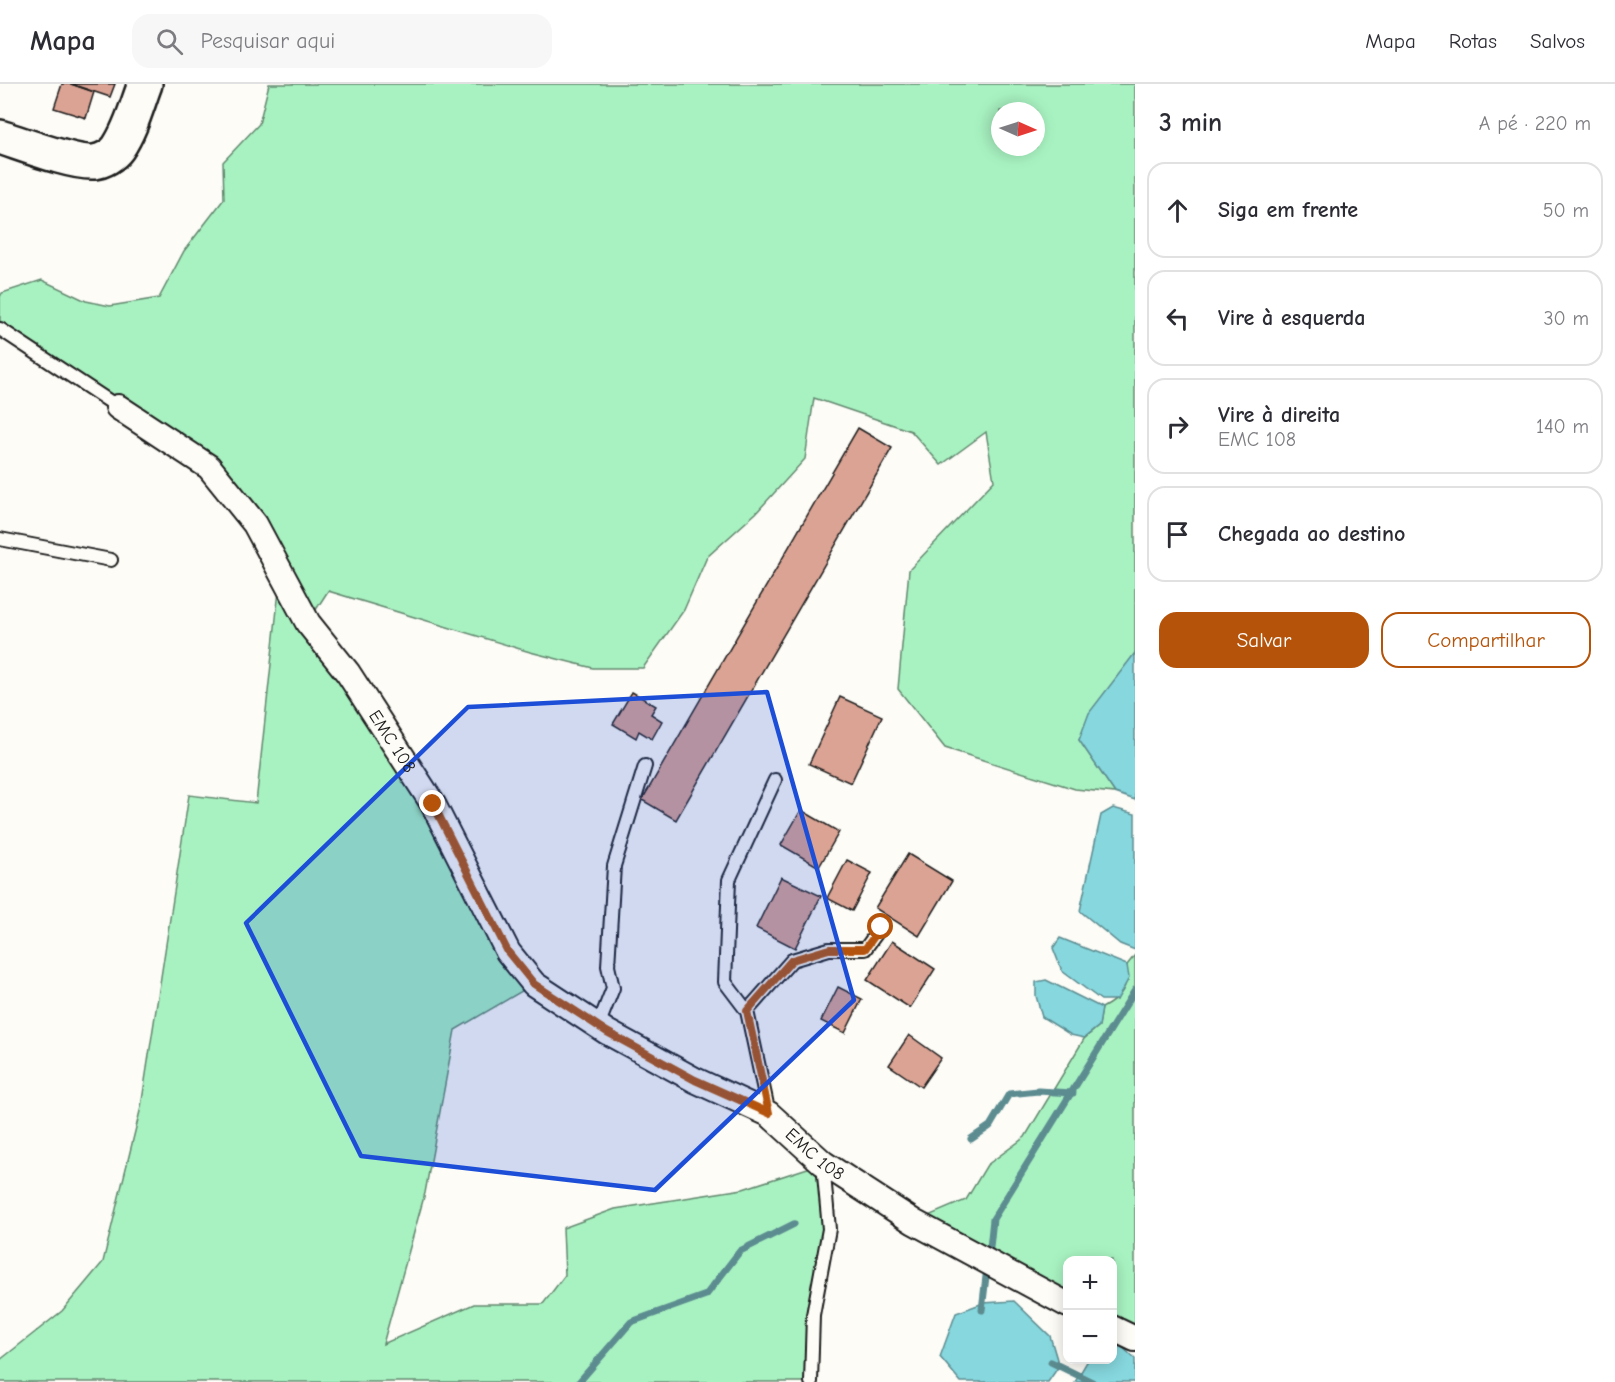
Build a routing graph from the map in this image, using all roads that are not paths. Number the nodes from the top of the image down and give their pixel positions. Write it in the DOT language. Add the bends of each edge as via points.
graph roads {
  1 [pos="145,84"];
  2 [pos="0,137"];
  3 [pos="0,329"];
  4 [pos="118,408"];
  5 [pos="0,539"];
  6 [pos="111,560"];
  7 [pos="645,766"];
  8 [pos="776,780"];
  9 [pos="881,927"];
  10 [pos="747,1011"];
  11 [pos="598,1026"];
  12 [pos="769,1113"];
  13 [pos="823,1163"];
  14 [pos="1063,1302"];
  15 [pos="1117,1330"];
  16 [pos="1135,1339"];
  17 [pos="811,1382"];
  1 -- 2 [label="street" via="129,128 117,150 106,159 76,161"];
  3 -- 4 [label="lane"];
  4 -- 11 [label="street, EMC 108" via="209,467 255,524 308,622 348,672 433,804 508,952 534,984"];
  5 -- 6 [label="lane"];
  7 -- 11 [label="lane" via="614,866 608,966 614,988"];
  8 -- 10 [label="lane" via="729,880 725,982"];
  9 -- 10 [label="lane" via="865,949 829,949 792,960"];
  10 -- 12 [label="lane"];
  11 -- 12 [label="street, EMC 108" via="695,1080"];
  12 -- 13 [label="street, EMC 108"];
  13 -- 14 [label="street, EMC 108" via="914,1222"];
  13 -- 17 [label="lane" via="829,1229 813,1315"];
  15 -- 16 [label="street"];
}
